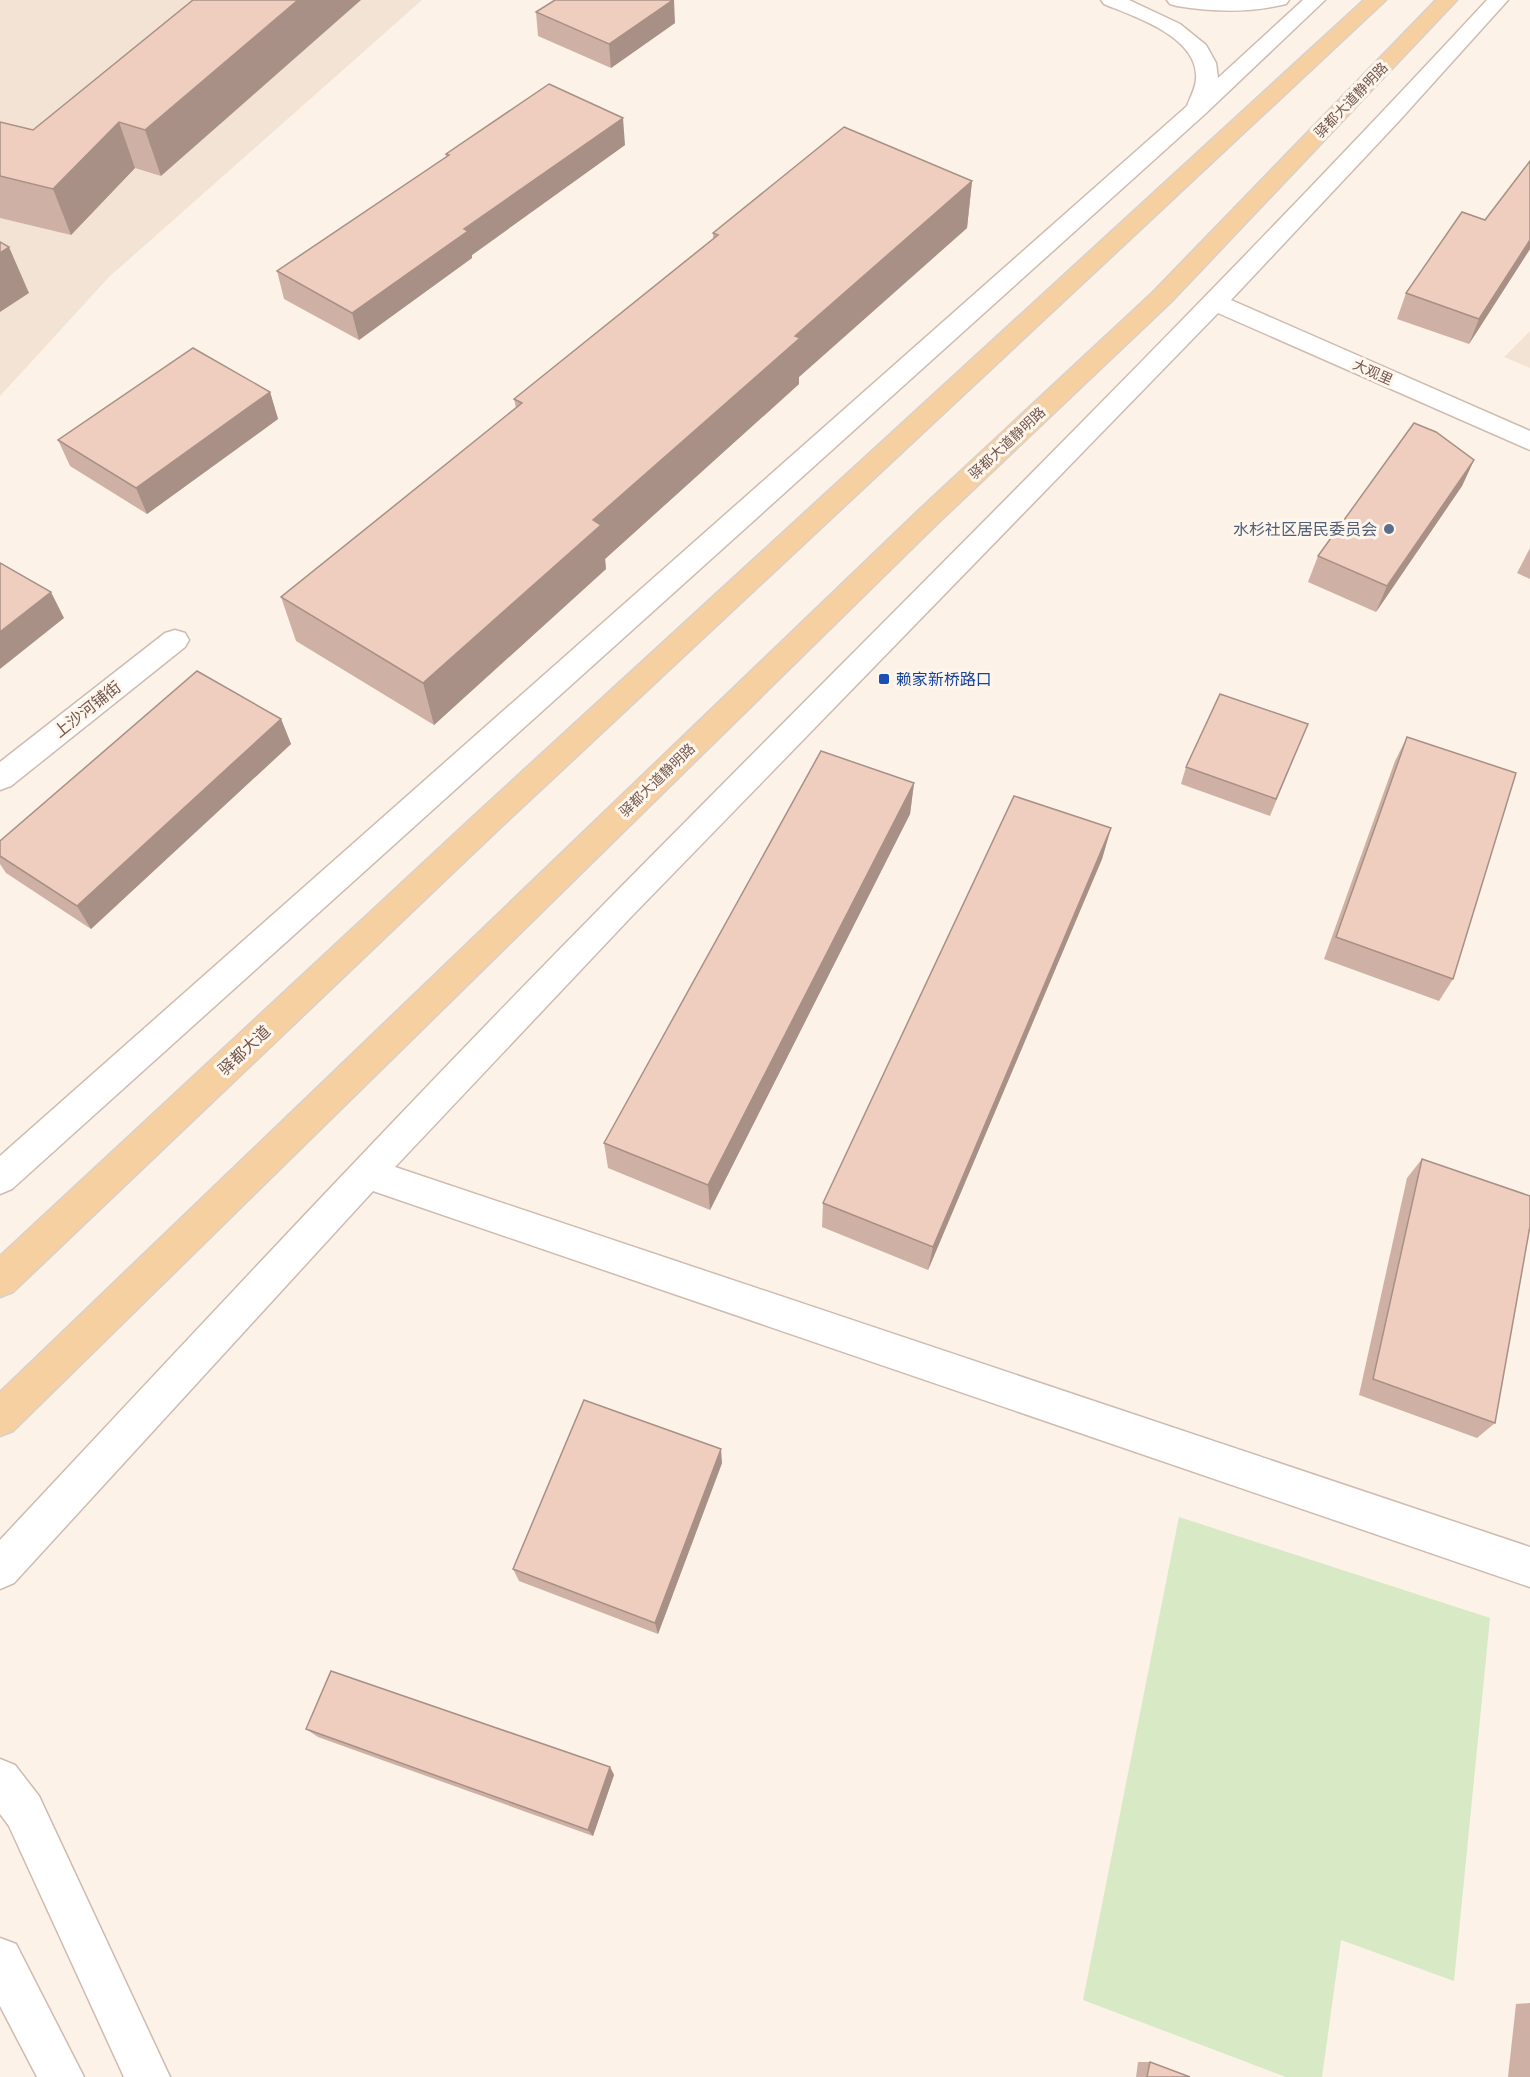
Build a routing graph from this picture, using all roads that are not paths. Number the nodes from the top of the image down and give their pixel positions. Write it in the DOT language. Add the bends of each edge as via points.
graph roads {
  1 [pos="1111,0"];
  2 [pos="1177,0"];
  3 [pos="1279,0"];
  4 [pos="1315,0"];
  5 [pos="1376,0"];
  6 [pos="1448,0"];
  7 [pos="1498,0"];
  8 [pos="1197,109"];
  9 [pos="1216,303"];
  10 [pos="1530,441"];
  11 [pos="175,640"];
  12 [pos="0,778"];
  13 [pos="366,1173"];
  14 [pos="0,1178"];
  15 [pos="0,1280"];
  16 [pos="0,1419"];
  17 [pos="1530,1567"];
  18 [pos="0,1569"];
  19 [pos="0,1780"];
  20 [pos="0,1960"];
  21 [pos="61,2077"];
  22 [pos="147,2077"];
  1 -- 8 [label="street" via="1152,17 1200,49 1207,76"];
  2 -- 3 [label="street" via="1213,6 1255,6"];
  4 -- 8 [label="street"];
  5 -- 15 [label="main road, 驿都大道" via="489,820"];
  6 -- 16 [label="main road, 驿都大道静明路" via="1162,297 930,515"];
  7 -- 9 [label="street"];
  8 -- 14 [label="street"];
  9 -- 10 [label="street, 大观里"];
  9 -- 13 [label="street" via="624,904"];
  11 -- 12 [label="street, 上沙河铺街"];
  13 -- 17 [label="street"];
  13 -- 18 [label="street"];
  19 -- 22 [label="street" via="24,1811"];
  20 -- 21 [label="street"];
}
